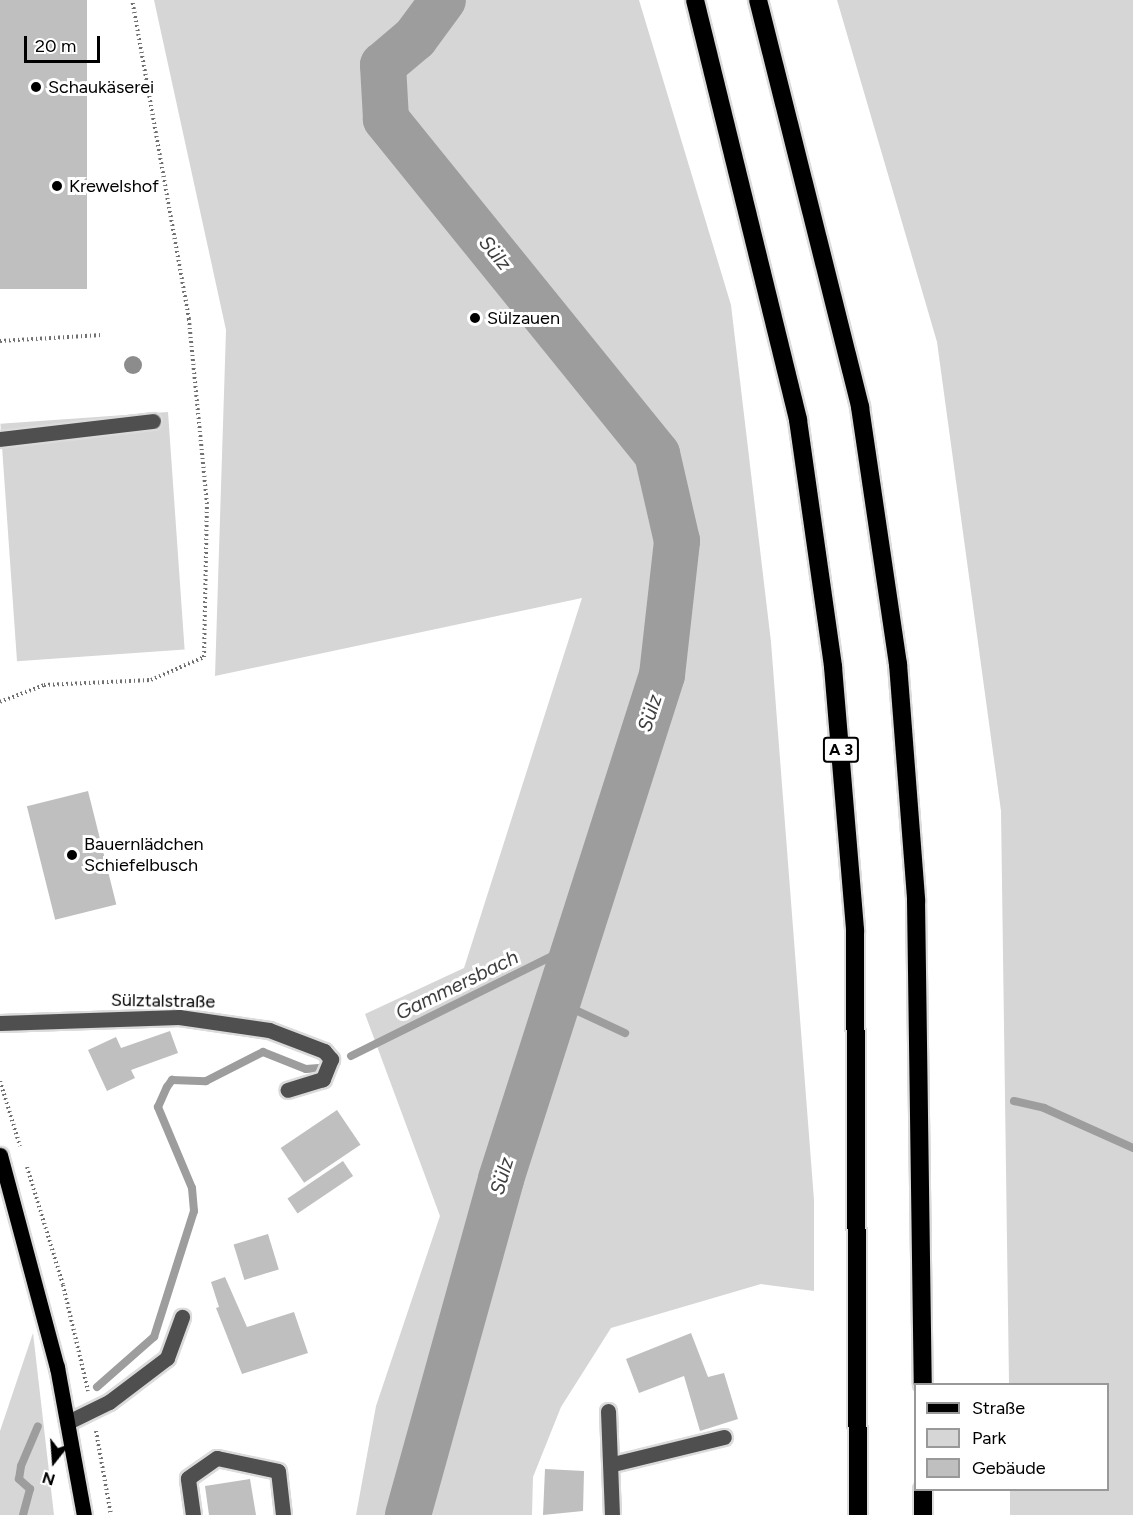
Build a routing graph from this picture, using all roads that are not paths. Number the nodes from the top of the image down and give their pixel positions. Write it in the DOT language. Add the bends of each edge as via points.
graph roads {
  1 [pos="695,0"];
  2 [pos="758,0"];
  3 [pos="153,421"];
  4 [pos="0,440"];
  5 [pos="0,1023"];
  6 [pos="288,1090"];
  7 [pos="0,1155"];
  8 [pos="182,1317"];
  9 [pos="922,1383"];
  10 [pos="608,1411"];
  11 [pos="68,1422"];
  12 [pos="724,1437"];
  13 [pos="613,1464"];
  14 [pos="923,1491"];
  15 [pos="84,1515"];
  16 [pos="193,1515"];
  17 [pos="283,1515"];
  18 [pos="612,1515"];
  19 [pos="858,1515"];
  20 [pos="923,1515"];
  1 -- 19 [label="highway, A 3" via="798,420 833,667 855,930"];
  2 -- 9 [label="highway" via="860,407 897,663 916,900"];
  3 -- 4 [label="street"];
  5 -- 6 [label="street, Sülztalstraße" via="179,1017 269,1030 324,1051 331,1059 324,1079"];
  7 -- 11 [label="main road" via="46,1318"];
  8 -- 11 [label="street" via="167,1358 109,1402"];
  10 -- 13 [label="street"];
  11 -- 15 [label="main road"];
  12 -- 13 [label="street"];
  13 -- 18 [label="street"];
  14 -- 20 [label="highway"];
  16 -- 17 [label="street" via="188,1478 217,1458 278,1471"];
}
